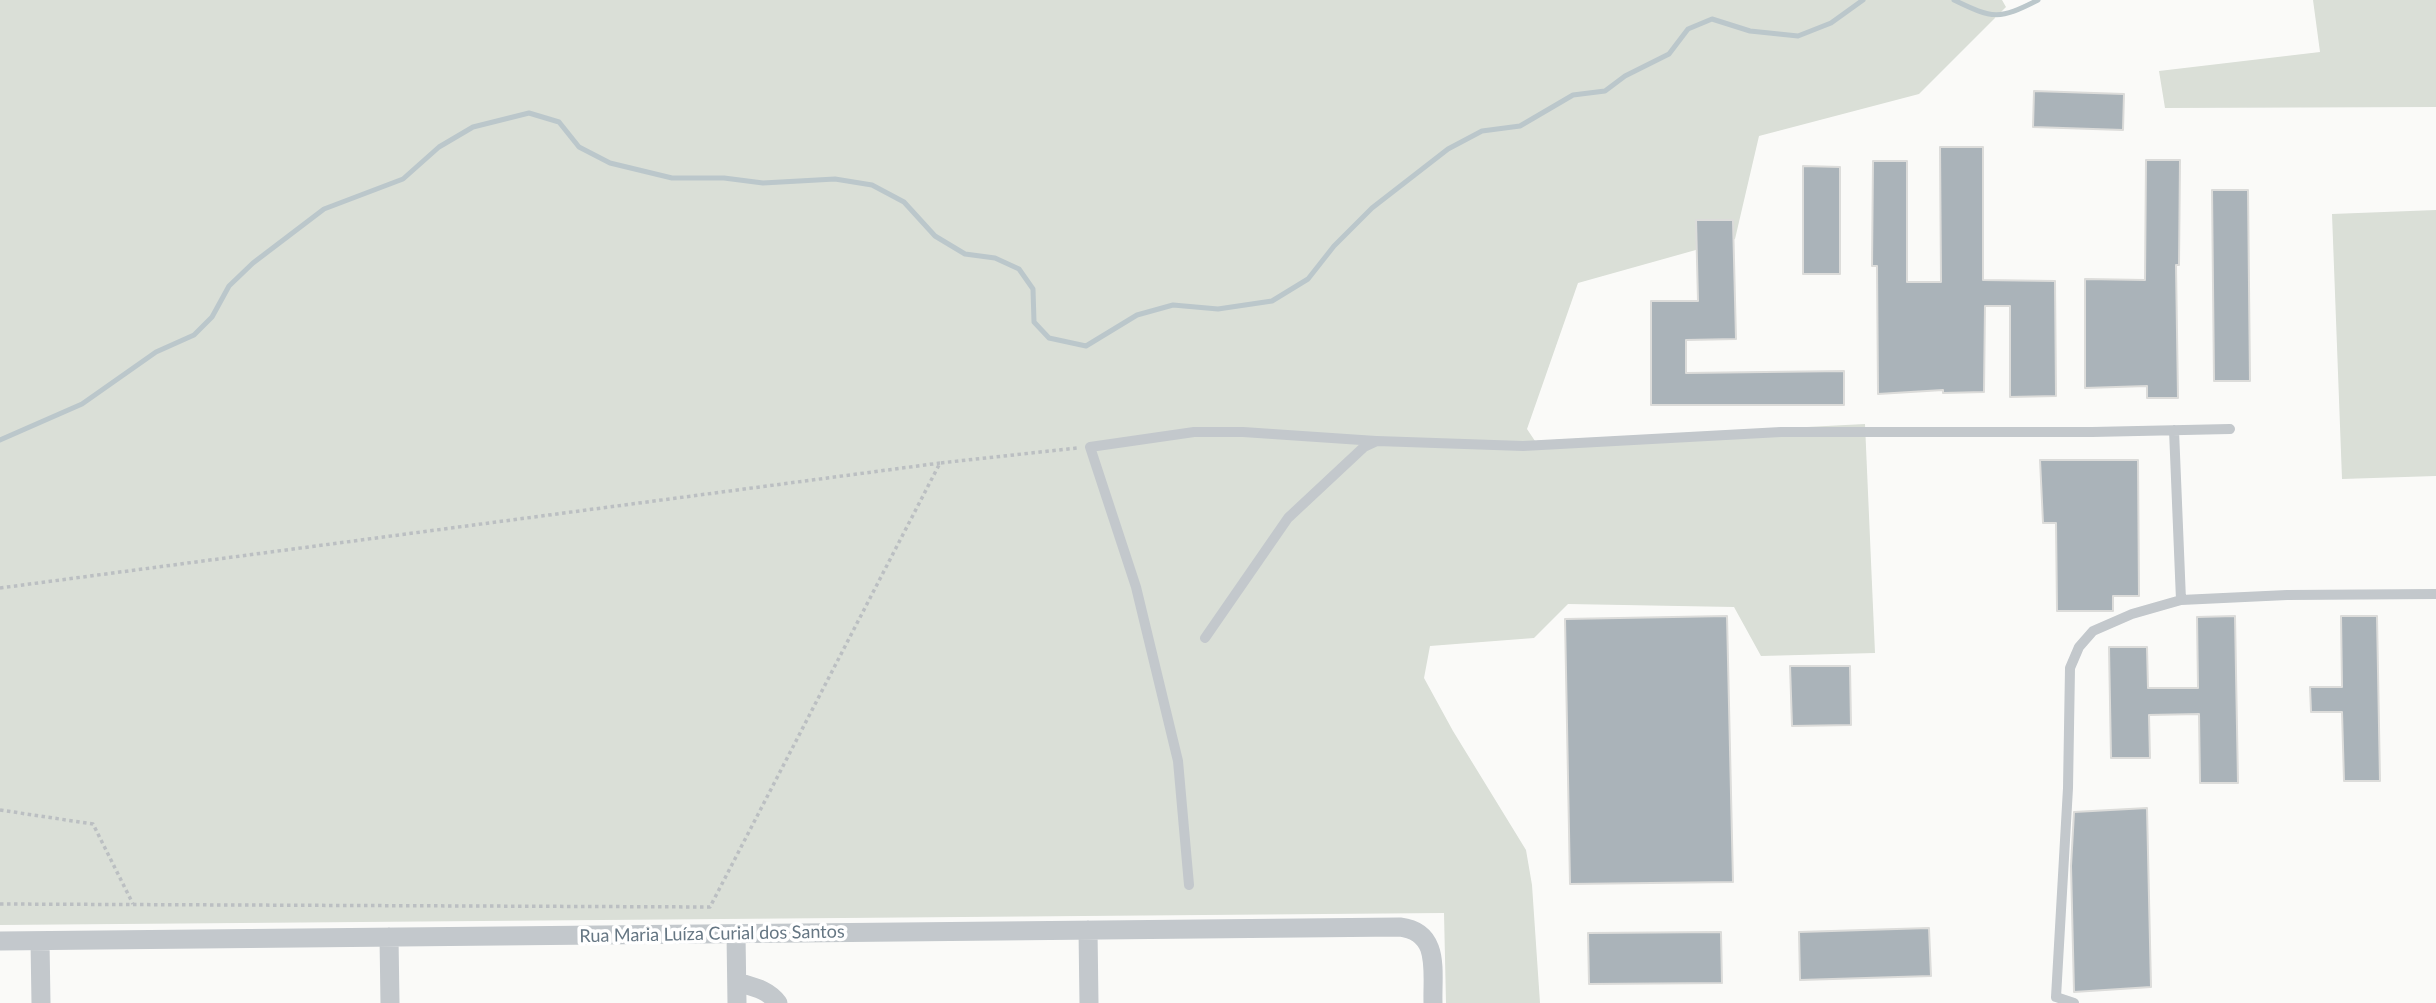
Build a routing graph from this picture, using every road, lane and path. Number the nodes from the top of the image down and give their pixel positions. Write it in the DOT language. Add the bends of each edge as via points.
graph roads {
  1 [pos="2230,429"];
  2 [pos="2174,430"];
  3 [pos="1377,441"];
  4 [pos="1090,447"];
  5 [pos="940,463"];
  6 [pos="0,588"];
  7 [pos="2436,594"];
  8 [pos="2181,600"];
  9 [pos="1205,638"];
  10 [pos="0,810"];
  11 [pos="1189,885"];
  12 [pos="0,904"];
  13 [pos="133,905"];
  14 [pos="1088,930"];
  15 [pos="736,934"];
  16 [pos="389,937"];
  17 [pos="0,941"];
  18 [pos="40,941"];
  19 [pos="737,982"];
  20 [pos="41,1003"];
  21 [pos="390,1003"];
  22 [pos="737,1003"];
  23 [pos="778,1003"];
  24 [pos="1089,1003"];
  25 [pos="1433,1003"];
  26 [pos="2074,1003"];
  1 -- 2 [label="lane"];
  2 -- 3 [label="lane" via="1781,432 1524,446"];
  2 -- 8 [label="lane"];
  3 -- 4 [label="lane" via="1194,432"];
  3 -- 9 [label="lane" via="1364,447 1288,517"];
  4 -- 5 [label="path"];
  4 -- 11 [label="lane" via="1136,587 1178,761"];
  5 -- 6 [label="path"];
  5 -- 13 [label="path" via="710,907"];
  7 -- 8 [label="lane"];
  8 -- 26 [label="lane" via="2093,631 2070,668 2056,997"];
  10 -- 13 [label="path" via="93,824"];
  12 -- 13 [label="path"];
  14 -- 15 [label="street, Rua Maria Luíza Curial dos Santos"];
  14 -- 24 [label="street"];
  14 -- 25 [label="street, Rua Maria Luíza Curial dos Santos" via="1399,927 1422,935 1432,953"];
  15 -- 16 [label="street, Rua Maria Luíza Curial dos Santos"];
  15 -- 19 [label="street"];
  16 -- 18 [label="street, Rua Maria Luíza Curial dos Santos"];
  16 -- 21 [label="street"];
  17 -- 18 [label="street, Rua Maria Luíza Curial dos Santos"];
  18 -- 20 [label="street"];
  19 -- 22 [label="street"];
  19 -- 23 [label="street" via="760,988"];
}
